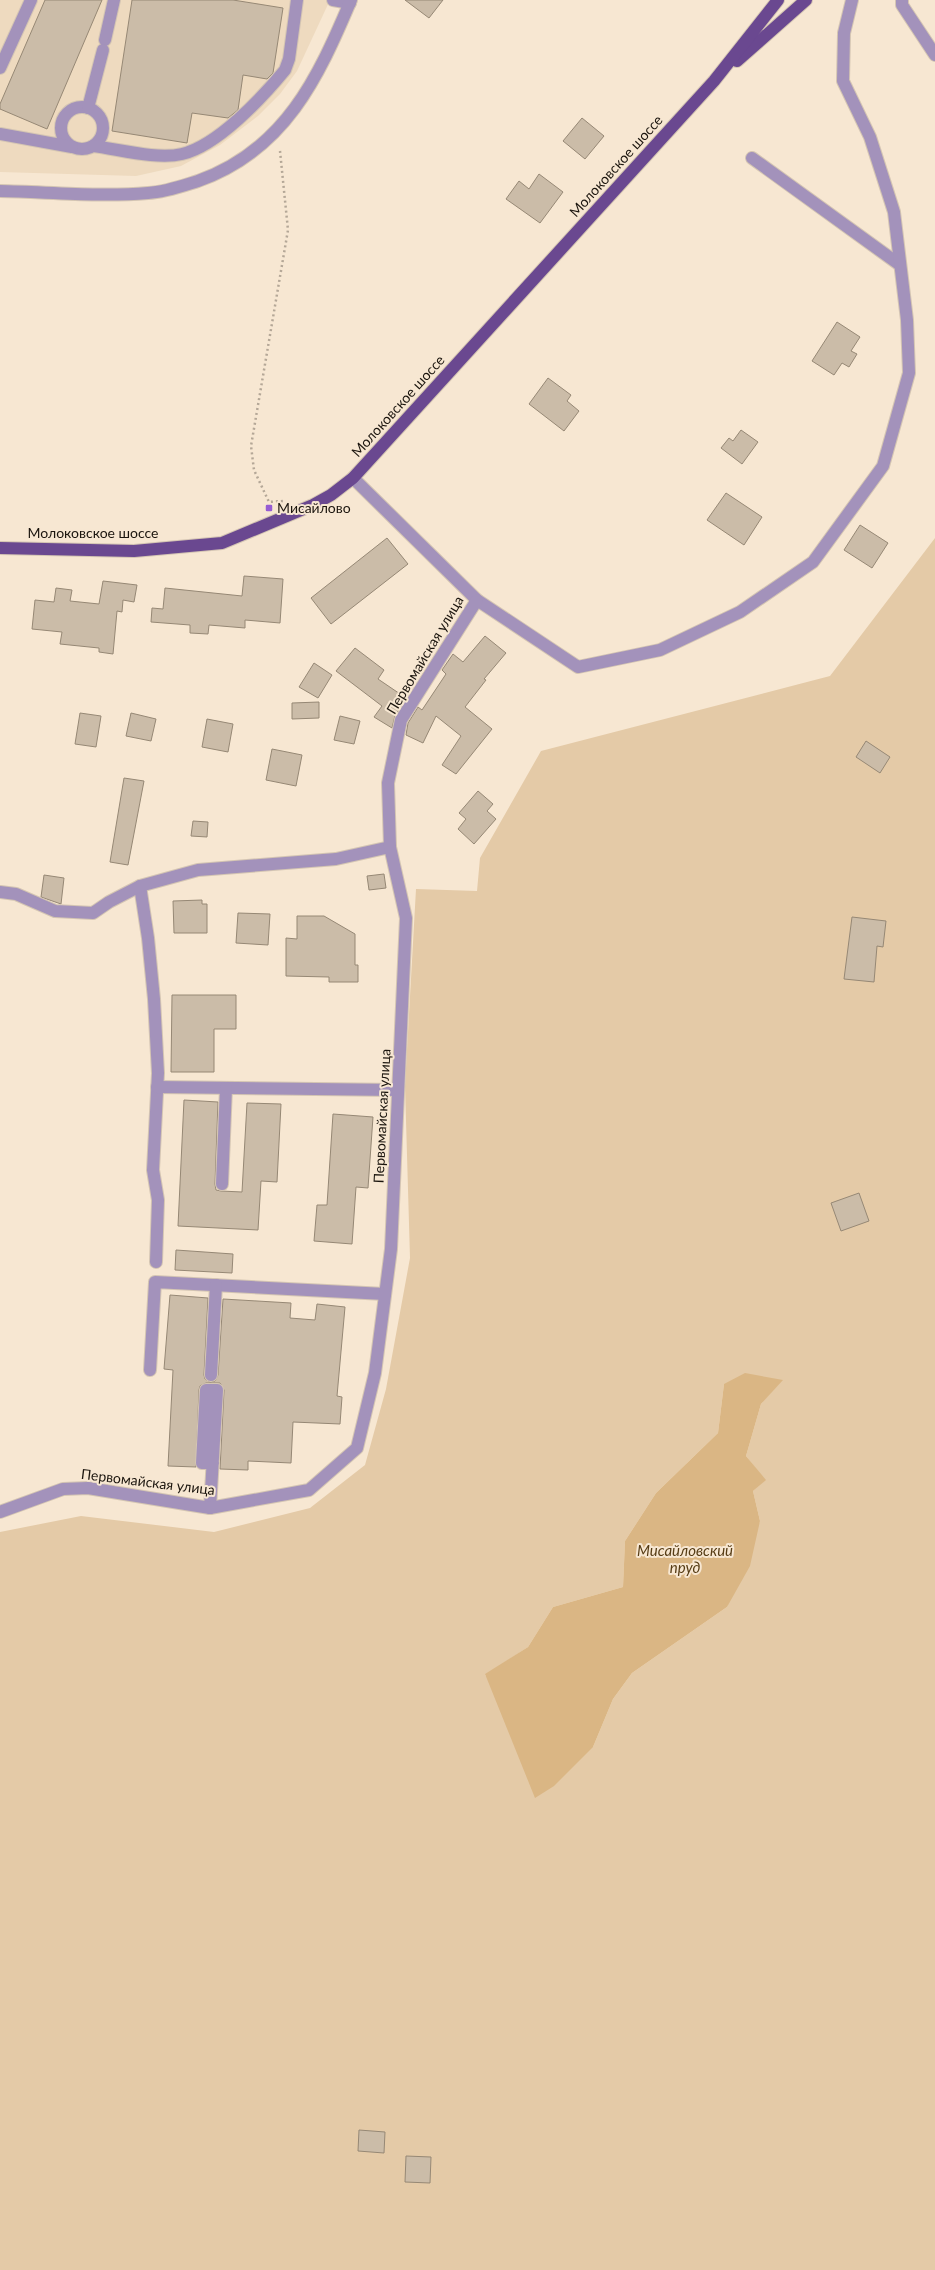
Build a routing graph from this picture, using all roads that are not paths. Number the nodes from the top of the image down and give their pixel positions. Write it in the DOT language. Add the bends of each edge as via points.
graph roads {
  1 [pos="31,0"];
  2 [pos="114,0"];
  3 [pos="297,0"];
  4 [pos="333,0"];
  5 [pos="778,0"];
  6 [pos="806,0"];
  7 [pos="852,0"];
  8 [pos="902,0"];
  9 [pos="350,2"];
  10 [pos="935,55"];
  11 [pos="0,68"];
  12 [pos="714,81"];
  13 [pos="88,108"];
  14 [pos="0,134"];
  15 [pos="93,146"];
  16 [pos="72,147"];
  17 [pos="752,158"];
  18 [pos="0,191"];
  19 [pos="900,265"];
  20 [pos="353,478"];
  21 [pos="0,548"];
  22 [pos="477,600"];
  23 [pos="390,848"];
  24 [pos="140,886"];
  25 [pos="0,892"];
  26 [pos="157,1087"];
  27 [pos="226,1088"];
  28 [pos="397,1090"];
  29 [pos="222,1184"];
  30 [pos="156,1262"];
  31 [pos="216,1285"];
  32 [pos="385,1294"];
  33 [pos="150,1370"];
  34 [pos="211,1375"];
  35 [pos="213,1463"];
  36 [pos="210,1508"];
  37 [pos="0,1512"];
  1 -- 11 [label="street"];
  2 -- 13 [label="street"];
  3 -- 15 [label="street" via="289,59 285,70 221,135 198,149 181,155 160,155"];
  4 -- 9 [label="street"];
  5 -- 12 [label="main road, Молоковское шоссе"];
  6 -- 12 [label="main road, Молоковское шоссе"];
  7 -- 19 [label="street" via="844,33 843,81 870,137 894,212"];
  8 -- 10 [label="street" via="902,5"];
  9 -- 18 [label="street" via="316,79 295,107 273,135 250,154 217,174 175,188 149,193"];
  12 -- 20 [label="main road, Молоковское шоссе"];
  13 -- 15 [label="street" via="97,114 103,127 99,141"];
  13 -- 16 [label="street" via="70,110 62,122 62,136"];
  14 -- 16 [label="street"];
  15 -- 16 [label="street" via="86,149"];
  17 -- 19 [label="street"];
  19 -- 22 [label="street" via="907,320 909,373 883,466 813,562 740,612 660,650 578,668"];
  20 -- 21 [label="main road, Молоковское шоссе" via="313,505 222,543 134,551"];
  20 -- 22 [label="street, Первомайская улица"];
  22 -- 23 [label="street, Первомайская улица" via="401,720 388,783"];
  23 -- 24 [label="street" via="336,859 198,870"];
  23 -- 28 [label="street, Первомайская улица" via="406,918"];
  24 -- 25 [label="street" via="93,913 55,911 16,894"];
  24 -- 26 [label="street" via="154,999"];
  26 -- 27 [label="street"];
  26 -- 30 [label="street" via="153,1170 158,1200"];
  27 -- 28 [label="street"];
  27 -- 29 [label="street"];
  28 -- 32 [label="street, Первомайская улица" via="391,1249"];
  31 -- 32 [label="street"];
  31 -- 33 [label="street" via="155,1282"];
  31 -- 34 [label="street"];
  32 -- 36 [label="street, Первомайская улица" via="375,1373 357,1448 309,1490"];
  35 -- 35 [label="street" via="217,1390 206,1390 202,1463"];
  35 -- 36 [label="street"];
  36 -- 37 [label="street, Первомайская улица" via="88,1488 63,1489"];
}
